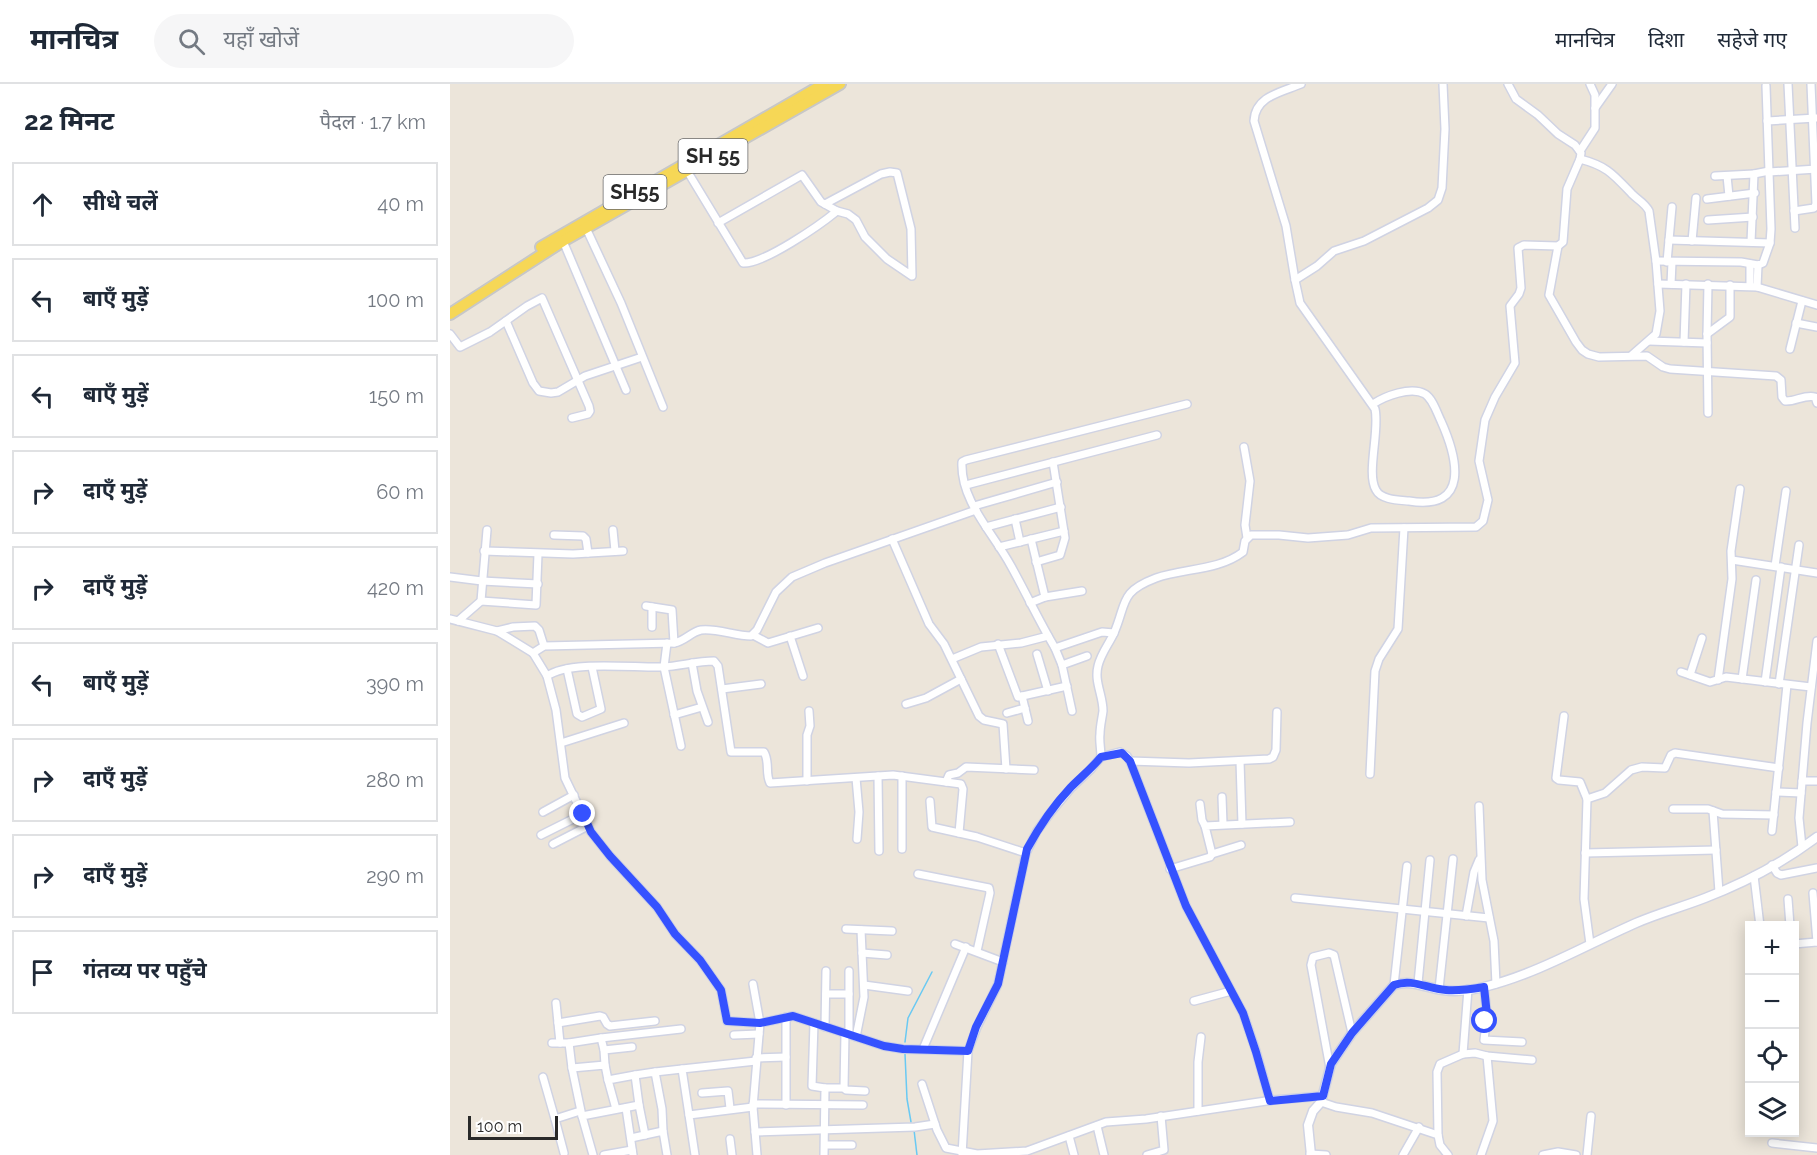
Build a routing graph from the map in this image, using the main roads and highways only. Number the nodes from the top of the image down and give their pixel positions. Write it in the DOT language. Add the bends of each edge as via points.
graph roads {
  1 [pos="825,84"];
  2 [pos="840,84"];
  3 [pos="773,117"];
  4 [pos="685,168"];
  5 [pos="450,306"];
  6 [pos="450,314"];
  1 -- 3 [label="main road, SH55"];
  2 -- 3 [label="main road"];
  3 -- 4 [label="main road, SH55"];
  4 -- 5 [label="main road, SH55" via="559,235"];
  4 -- 6 [label="main road, SH 55"];
}
